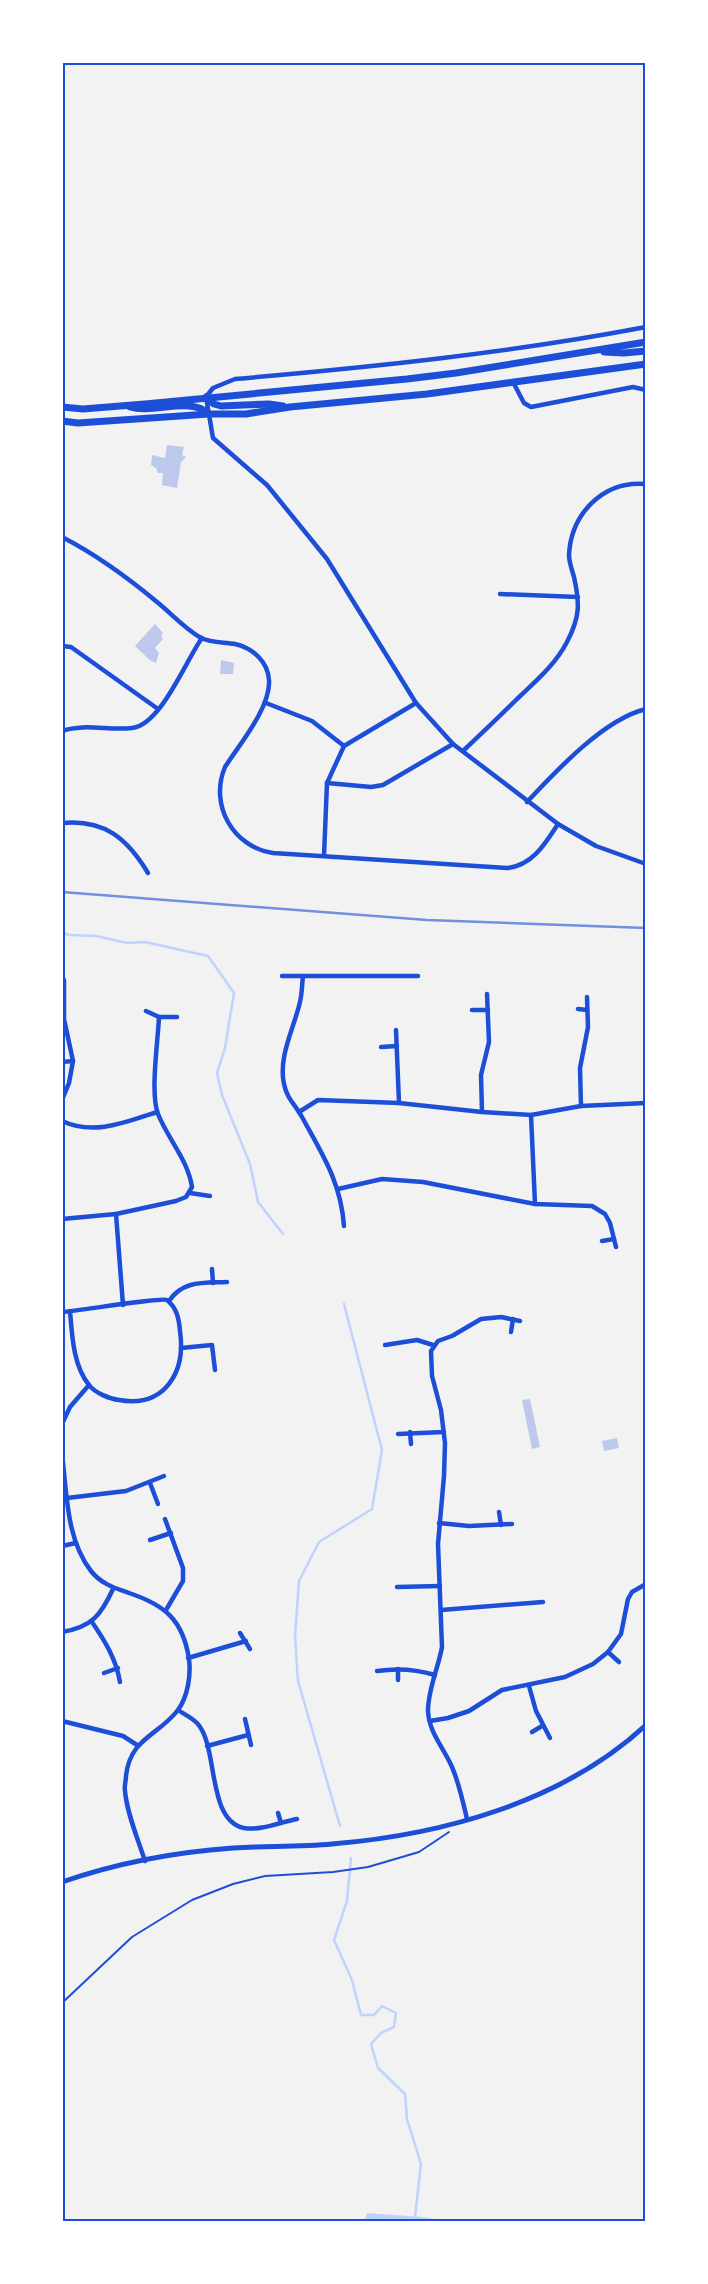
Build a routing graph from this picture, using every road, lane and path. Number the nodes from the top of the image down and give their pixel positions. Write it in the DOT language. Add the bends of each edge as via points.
graph roads {
  1 [pos="646,327"];
  2 [pos="646,342"];
  3 [pos="591,351"];
  4 [pos="646,351"];
  5 [pos="646,364"];
  6 [pos="512,381"];
  7 [pos="646,390"];
  8 [pos="206,397"];
  9 [pos="62,406"];
  10 [pos="124,406"];
  11 [pos="290,407"];
  12 [pos="209,414"];
  13 [pos="62,421"];
  14 [pos="646,484"];
  15 [pos="62,537"];
  16 [pos="500,594"];
  17 [pos="578,597"];
  18 [pos="202,638"];
  19 [pos="62,646"];
  20 [pos="266,702"];
  21 [pos="416,703"];
  22 [pos="158,709"];
  23 [pos="646,709"];
  24 [pos="62,731"];
  25 [pos="453,744"];
  26 [pos="344,746"];
  27 [pos="463,752"];
  28 [pos="328,783"];
  29 [pos="527,802"];
  30 [pos="62,823"];
  31 [pos="558,824"];
  32 [pos="324,856"];
  33 [pos="646,864"];
  34 [pos="148,872"];
  35 [pos="282,976"];
  36 [pos="303,976"];
  37 [pos="418,976"];
  38 [pos="64,980"];
  39 [pos="646,988"];
  40 [pos="487,994"];
  41 [pos="587,997"];
  42 [pos="578,1009"];
  43 [pos="472,1010"];
  44 [pos="488,1010"];
  45 [pos="587,1010"];
  46 [pos="146,1011"];
  47 [pos="160,1017"];
  48 [pos="177,1017"];
  49 [pos="396,1030"];
  50 [pos="397,1046"];
  51 [pos="381,1047"];
  52 [pos="73,1061"];
  53 [pos="62,1062"];
  54 [pos="646,1071"];
  55 [pos="62,1100"];
  56 [pos="646,1102"];
  57 [pos="399,1103"];
  58 [pos="581,1106"];
  59 [pos="157,1112"];
  60 [pos="299,1112"];
  61 [pos="482,1112"];
  62 [pos="531,1115"];
  63 [pos="62,1121"];
  64 [pos="338,1189"];
  65 [pos="190,1193"];
  66 [pos="210,1196"];
  67 [pos="535,1204"];
  68 [pos="116,1214"];
  69 [pos="62,1219"];
  70 [pos="344,1226"];
  71 [pos="614,1239"];
  72 [pos="602,1241"];
  73 [pos="616,1247"];
  74 [pos="212,1269"];
  75 [pos="227,1282"];
  76 [pos="213,1283"];
  77 [pos="170,1303"];
  78 [pos="122,1305"];
  79 [pos="62,1312"];
  80 [pos="70,1312"];
  81 [pos="513,1319"];
  82 [pos="520,1320"];
  83 [pos="511,1332"];
  84 [pos="385,1344"];
  85 [pos="433,1345"];
  86 [pos="181,1348"];
  87 [pos="215,1370"];
  88 [pos="89,1385"];
  89 [pos="62,1424"];
  90 [pos="410,1432"];
  91 [pos="444,1432"];
  92 [pos="398,1434"];
  93 [pos="411,1444"];
  94 [pos="62,1454"];
  95 [pos="164,1476"];
  96 [pos="150,1483"];
  97 [pos="67,1498"];
  98 [pos="158,1504"];
  99 [pos="500,1512"];
  100 [pos="165,1519"];
  101 [pos="439,1523"];
  102 [pos="512,1524"];
  103 [pos="501,1525"];
  104 [pos="171,1533"];
  105 [pos="150,1540"];
  106 [pos="76,1542"];
  107 [pos="62,1546"];
  108 [pos="646,1584"];
  109 [pos="440,1586"];
  110 [pos="397,1587"];
  111 [pos="113,1589"];
  112 [pos="543,1602"];
  113 [pos="166,1610"];
  114 [pos="441,1610"];
  115 [pos="92,1622"];
  116 [pos="62,1632"];
  117 [pos="240,1633"];
  118 [pos="246,1641"];
  119 [pos="250,1649"];
  120 [pos="608,1652"];
  121 [pos="188,1658"];
  122 [pos="619,1662"];
  123 [pos="118,1668"];
  124 [pos="398,1668"];
  125 [pos="377,1671"];
  126 [pos="104,1673"];
  127 [pos="435,1675"];
  128 [pos="398,1680"];
  129 [pos="120,1682"];
  130 [pos="529,1686"];
  131 [pos="178,1710"];
  132 [pos="244,1719"];
  133 [pos="62,1721"];
  134 [pos="430,1721"];
  135 [pos="646,1725"];
  136 [pos="542,1726"];
  137 [pos="532,1732"];
  138 [pos="248,1735"];
  139 [pos="550,1738"];
  140 [pos="137,1745"];
  141 [pos="251,1745"];
  142 [pos="206,1746"];
  143 [pos="278,1813"];
  144 [pos="296,1819"];
  145 [pos="467,1819"];
  146 [pos="281,1822"];
  147 [pos="451,1831"];
  148 [pos="144,1861"];
  149 [pos="62,1882"];
  150 [pos="62,2003"];
  1 -- 8 [label="street" via="394,366 235,379 213,388"];
  2 -- 3 [label="highway"];
  3 -- 4 [label="highway"];
  3 -- 8 [label="highway" via="407,379"];
  5 -- 6 [label="highway"];
  6 -- 7 [label="street" via="524,403 530,407 633,387"];
  6 -- 11 [label="highway" via="427,394"];
  8 -- 10 [label="highway"];
  8 -- 11 [label="highway" via="221,406 269,404"];
  8 -- 12 [label="street"];
  9 -- 10 [label="highway" via="83,409"];
  10 -- 12 [label="highway" via="140,410 194,406"];
  11 -- 12 [label="highway" via="246,414"];
  12 -- 13 [label="highway" via="78,423"];
  12 -- 21 [label="street" via="213,438 268,485 327,560"];
  14 -- 17 [label="street" via="612,488 596,498 577,520 569,557"];
  15 -- 18 [label="street" via="103,560"];
  16 -- 17 [label="street"];
  17 -- 27 [label="street" via="577,620 558,658"];
  18 -- 20 [label="street" via="235,644 257,655 269,680"];
  18 -- 22 [label="street"];
  19 -- 22 [label="street" via="71,647"];
  20 -- 26 [label="street" via="312,722"];
  20 -- 32 [label="street" via="220,778 222,813 235,833 254,848 273,853"];
  21 -- 25 [label="street"];
  21 -- 26 [label="street"];
  22 -- 24 [label="street" via="146,723 134,728 83,727"];
  23 -- 29 [label="street" via="619,720 585,745"];
  25 -- 27 [label="street"];
  25 -- 28 [label="street" via="383,785 371,788"];
  26 -- 28 [label="street"];
  27 -- 29 [label="street"];
  28 -- 32 [label="street"];
  29 -- 31 [label="street"];
  30 -- 34 [label="street" via="100,826 131,846"];
  31 -- 32 [label="street" via="538,853 517,867 484,868"];
  31 -- 33 [label="street" via="596,846"];
  35 -- 36 [label="street"];
  36 -- 37 [label="street"];
  36 -- 60 [label="street" via="300,1001 283,1061 283,1082 289,1101"];
  38 -- 52 [label="street" via="64,1019"];
  39 -- 54 [label="street"];
  40 -- 44 [label="street"];
  41 -- 45 [label="street"];
  42 -- 45 [label="street"];
  43 -- 44 [label="street"];
  44 -- 61 [label="street" via="489,1042 481,1075"];
  45 -- 58 [label="street" via="588,1027 580,1068"];
  46 -- 47 [label="street"];
  47 -- 48 [label="street"];
  47 -- 59 [label="street"];
  49 -- 50 [label="street"];
  50 -- 51 [label="street"];
  50 -- 57 [label="street"];
  52 -- 53 [label="street"];
  52 -- 55 [label="street"];
  56 -- 58 [label="street"];
  57 -- 60 [label="street" via="318,1100"];
  57 -- 61 [label="street"];
  58 -- 62 [label="street"];
  59 -- 63 [label="street" via="116,1126 90,1129"];
  59 -- 65 [label="street" via="190,1173"];
  60 -- 64 [label="street" via="328,1162"];
  61 -- 62 [label="street"];
  62 -- 67 [label="street"];
  64 -- 67 [label="street" via="382,1179 423,1182"];
  64 -- 70 [label="street"];
  65 -- 66 [label="street"];
  65 -- 68 [label="street" via="176,1201"];
  67 -- 71 [label="street" via="583,1204 599,1209 606,1214"];
  68 -- 69 [label="street"];
  68 -- 78 [label="street"];
  71 -- 72 [label="street"];
  71 -- 73 [label="street"];
  74 -- 76 [label="street"];
  75 -- 76 [label="street"];
  76 -- 77 [label="street" via="188,1285 175,1291"];
  77 -- 78 [label="street" via="164,1298"];
  77 -- 86 [label="street" via="180,1323"];
  78 -- 80 [label="street"];
  79 -- 80 [label="street"];
  80 -- 88 [label="street" via="74,1350"];
  81 -- 82 [label="street"];
  81 -- 83 [label="street"];
  81 -- 85 [label="street" via="481,1319"];
  84 -- 85 [label="street" via="417,1340"];
  85 -- 91 [label="street" via="430,1360 432,1376"];
  86 -- 87 [label="street" via="212,1344"];
  86 -- 88 [label="street" via="173,1377 164,1391 155,1396 136,1401 111,1399"];
  88 -- 89 [label="street" via="70,1407"];
  90 -- 91 [label="street"];
  90 -- 92 [label="street"];
  90 -- 93 [label="street"];
  91 -- 101 [label="street"];
  94 -- 97 [label="street"];
  95 -- 96 [label="street"];
  96 -- 97 [label="street" via="126,1491"];
  96 -- 98 [label="street"];
  97 -- 106 [label="street"];
  99 -- 103 [label="street"];
  100 -- 104 [label="street"];
  101 -- 103 [label="street"];
  101 -- 109 [label="street"];
  102 -- 103 [label="street"];
  104 -- 105 [label="street"];
  104 -- 113 [label="street" via="183,1568 183,1581"];
  106 -- 107 [label="street"];
  106 -- 111 [label="street" via="92,1573"];
  108 -- 120 [label="street" via="632,1592 628,1599 621,1634"];
  109 -- 110 [label="street"];
  109 -- 114 [label="street"];
  111 -- 113 [label="street" via="154,1602"];
  111 -- 115 [label="street"];
  112 -- 114 [label="street"];
  113 -- 121 [label="street" via="177,1623"];
  114 -- 127 [label="street" via="442,1647"];
  115 -- 116 [label="street"];
  115 -- 123 [label="street"];
  117 -- 118 [label="street"];
  118 -- 119 [label="street"];
  118 -- 121 [label="street"];
  120 -- 122 [label="street"];
  120 -- 130 [label="street" via="572,1674"];
  121 -- 131 [label="street" via="188,1685"];
  123 -- 126 [label="street"];
  123 -- 129 [label="street"];
  124 -- 125 [label="street"];
  124 -- 127 [label="street"];
  124 -- 128 [label="street"];
  127 -- 134 [label="street" via="429,1699"];
  130 -- 134 [label="street" via="502,1690 461,1714"];
  130 -- 136 [label="street"];
  131 -- 140 [label="street"];
  131 -- 142 [label="street" via="197,1724"];
  132 -- 138 [label="street"];
  133 -- 140 [label="street" via="123,1736"];
  134 -- 145 [label="street" via="452,1768"];
  135 -- 145 [label="street" via="605,1759 561,1784"];
  136 -- 137 [label="street"];
  136 -- 139 [label="street"];
  138 -- 141 [label="street"];
  138 -- 142 [label="street"];
  140 -- 148 [label="street" via="127,1766 124,1791"];
  142 -- 146 [label="street" via="220,1802 234,1824 250,1829"];
  143 -- 146 [label="street"];
  144 -- 146 [label="street"];
  145 -- 148 [label="street" via="352,1842 234,1848"];
  147 -- 150 [label="path" via="419,1852 368,1868 265,1876 192,1900 132,1937"];
  148 -- 149 [label="street"];
}
